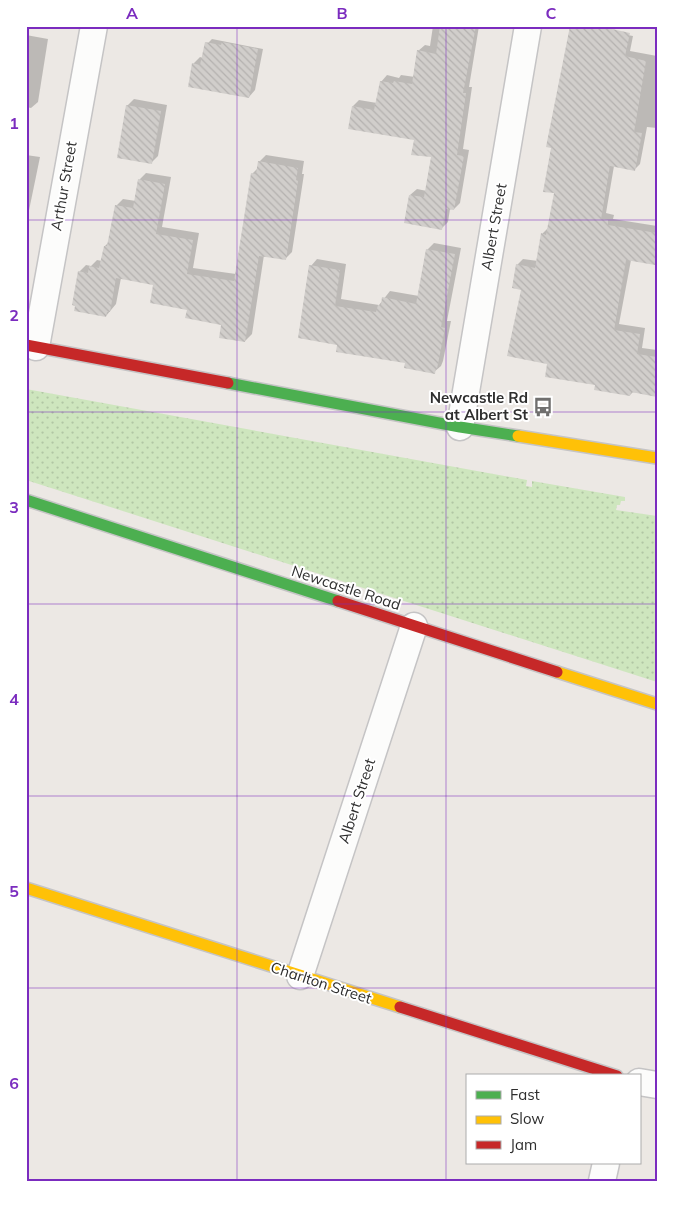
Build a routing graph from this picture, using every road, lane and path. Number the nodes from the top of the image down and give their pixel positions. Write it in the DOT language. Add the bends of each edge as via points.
graph roads {
  1 [pos="94,26"];
  2 [pos="528,26"];
  3 [pos="31,346"];
  4 [pos="460,427"];
  5 [pos="657,458"];
  6 [pos="26,500"];
  7 [pos="414,626"];
  8 [pos="657,704"];
  9 [pos="26,888"];
  10 [pos="300,976"];
  11 [pos="611,1074"];
  12 [pos="640,1082"];
  13 [pos="657,1085"];
  14 [pos="606,1164"];
  15 [pos="602,1181"];
  1 -- 3 [label="street, Arthur Street"];
  2 -- 4 [label="street, Albert Street"];
  3 -- 4 [label="main road"];
  4 -- 5 [label="main road"];
  6 -- 7 [label="main road, Newcastle Road"];
  7 -- 8 [label="main road, Newcastle Road"];
  7 -- 10 [label="street, Albert Street"];
  9 -- 10 [label="main road, Charlton Street"];
  10 -- 11 [label="main road, Charlton Street"];
  12 -- 13 [label="street"];
  14 -- 15 [label="street"];
}
